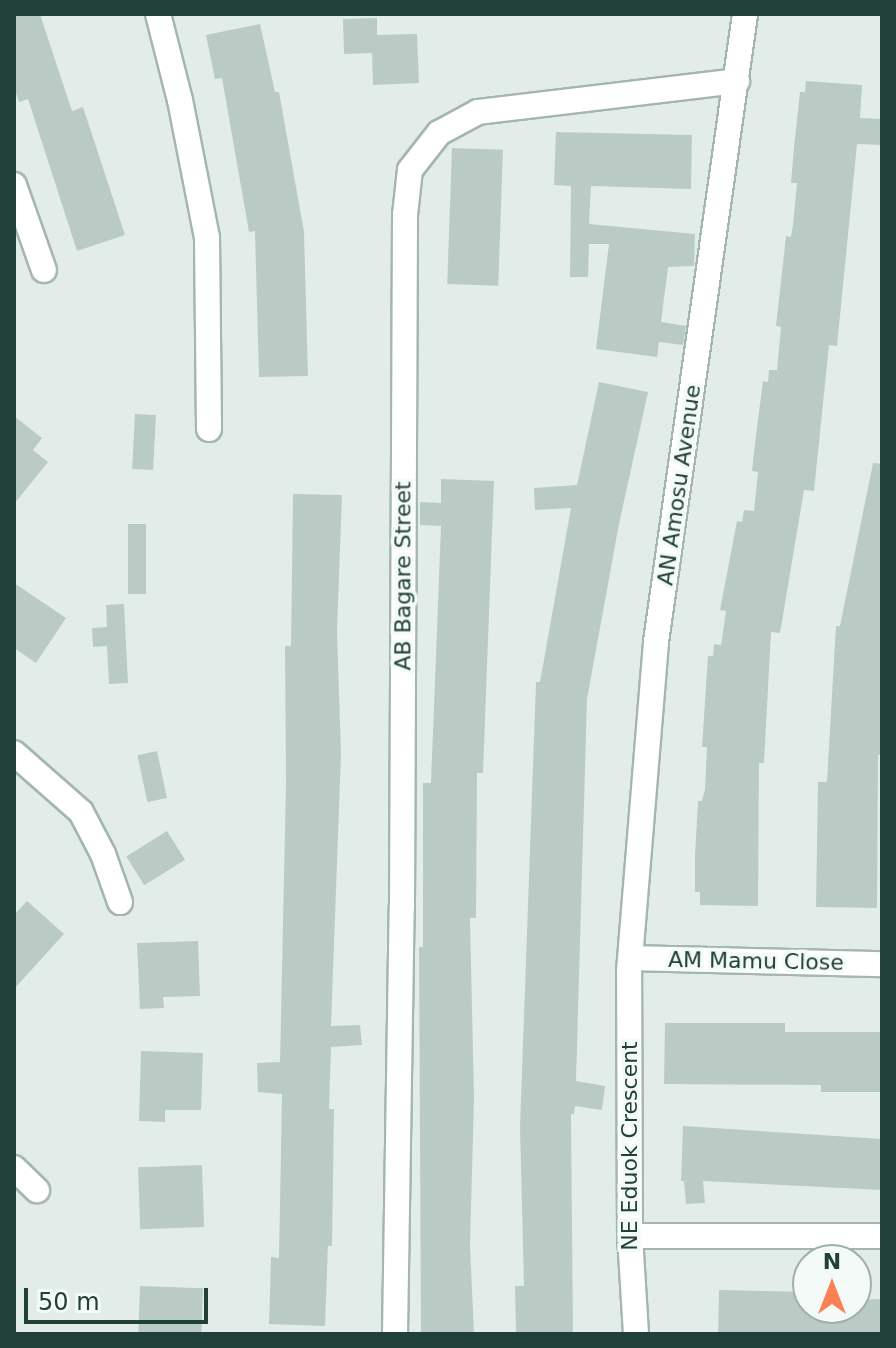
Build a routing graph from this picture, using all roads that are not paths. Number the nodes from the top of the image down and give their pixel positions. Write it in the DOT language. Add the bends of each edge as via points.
graph roads {
  1 [pos="158,14"];
  2 [pos="745,14"];
  3 [pos="737,81"];
  4 [pos="14,185"];
  5 [pos="44,270"];
  6 [pos="209,429"];
  7 [pos="14,753"];
  8 [pos="120,902"];
  9 [pos="631,958"];
  10 [pos="882,964"];
  11 [pos="14,1168"];
  12 [pos="37,1190"];
  13 [pos="630,1236"];
  14 [pos="882,1236"];
  15 [pos="395,1334"];
  16 [pos="636,1334"];
  1 -- 6 [label="street" via="207,238"];
  2 -- 3 [label="street, AN Amosu Avenue"];
  3 -- 9 [label="street, AN Amosu Avenue" via="656,642"];
  3 -- 15 [label="street, AB Bagare Street" via="478,112 439,133 410,170 405,215"];
  4 -- 5 [label="street"];
  7 -- 8 [label="street" via="81,812"];
  9 -- 10 [label="street, AM Mamu Close"];
  9 -- 13 [label="street, NE Eduok Crescent"];
  11 -- 12 [label="street"];
  13 -- 14 [label="street"];
  13 -- 16 [label="street, NE Eduok Crescent"];
}
